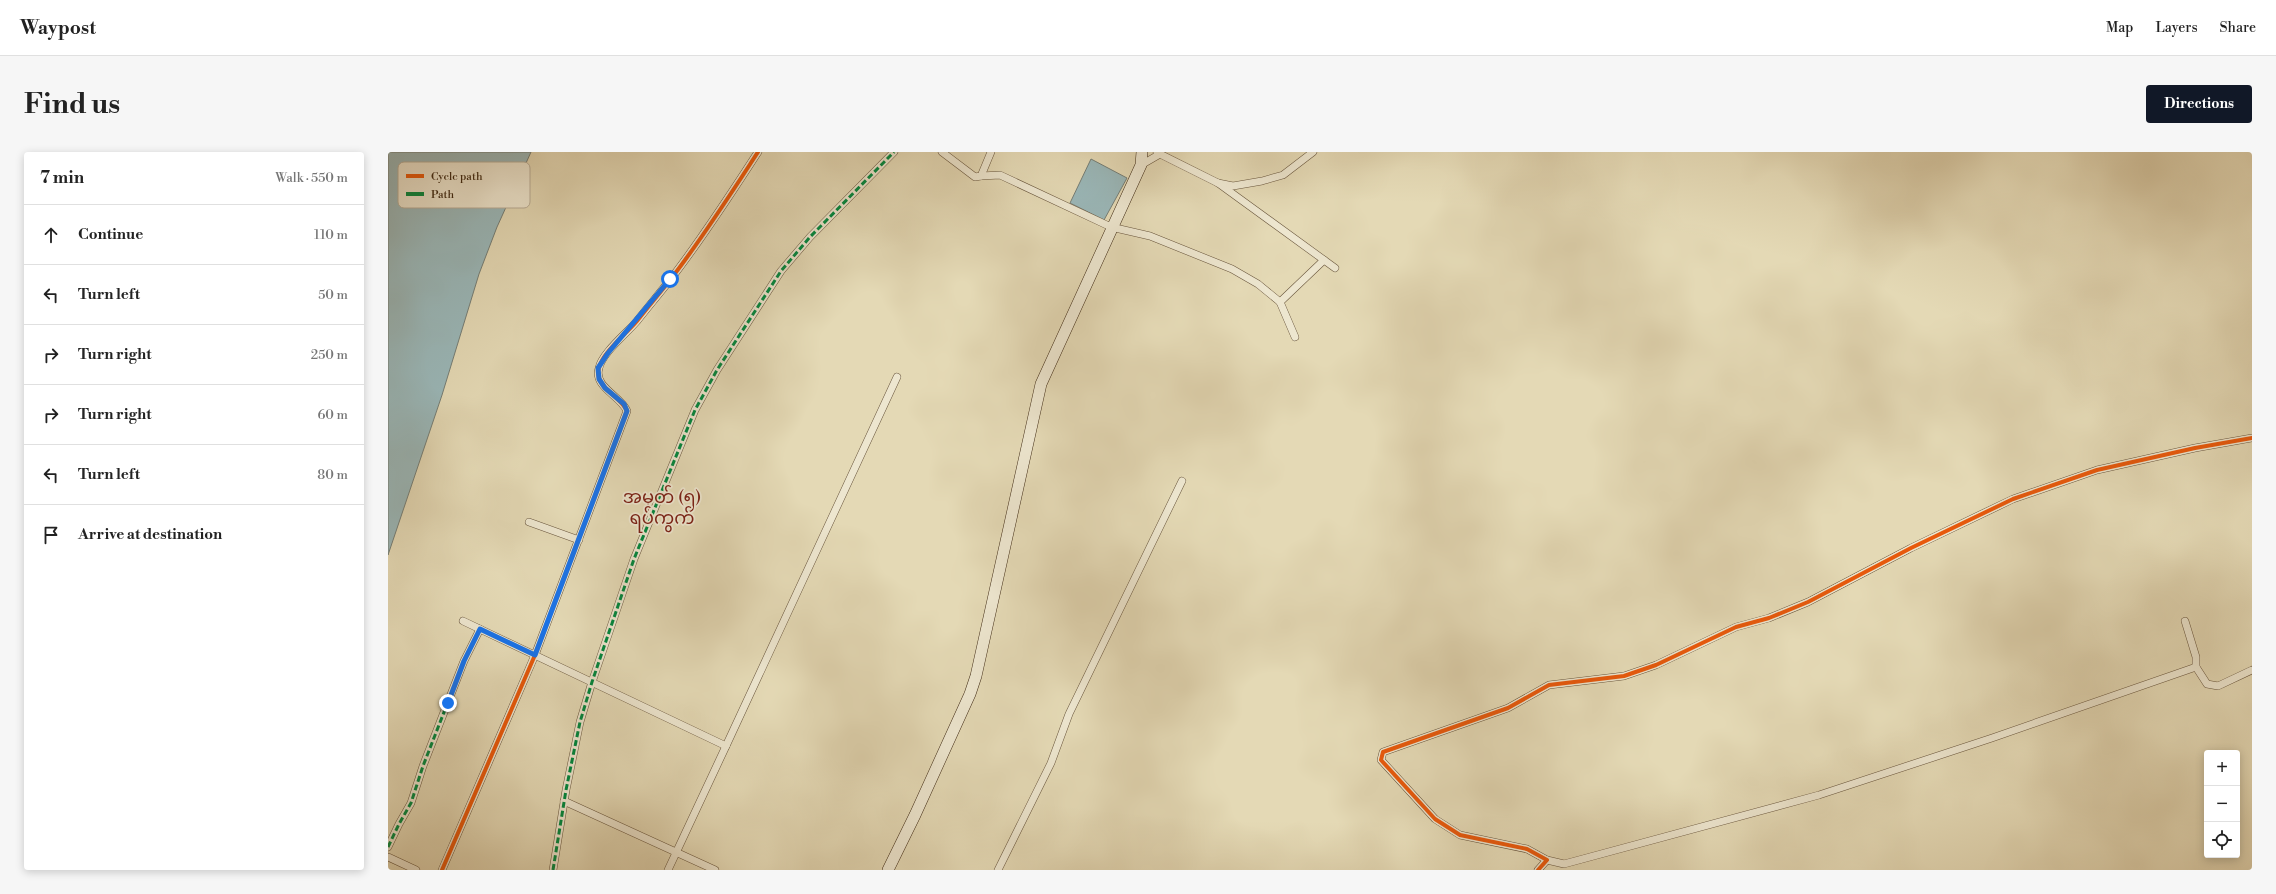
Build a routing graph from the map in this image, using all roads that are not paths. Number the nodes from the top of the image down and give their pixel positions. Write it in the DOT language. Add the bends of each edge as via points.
graph roads {
  1 [pos="758,152"];
  2 [pos="894,152"];
  3 [pos="942,152"];
  4 [pos="991,152"];
  5 [pos="1142,152"];
  6 [pos="1313,152"];
  7 [pos="1158,153"];
  8 [pos="1141,165"];
  9 [pos="981,176"];
  10 [pos="1218,183"];
  11 [pos="1111,227"];
  12 [pos="1324,260"];
  13 [pos="1335,268"];
  14 [pos="1280,302"];
  15 [pos="1295,337"];
  16 [pos="897,377"];
  17 [pos="2252,438"];
  18 [pos="1182,481"];
  19 [pos="530,522"];
  20 [pos="579,540"];
  21 [pos="463,621"];
  22 [pos="2185,621"];
  23 [pos="480,629"];
  24 [pos="535,655"];
  25 [pos="2196,667"];
  26 [pos="2252,670"];
  27 [pos="592,682"];
  28 [pos="726,746"];
  29 [pos="564,801"];
  30 [pos="388,847"];
  31 [pos="676,852"];
  32 [pos="388,857"];
  33 [pos="1547,860"];
  34 [pos="1566,867"];
  35 [pos="416,870"];
  36 [pos="442,870"];
  37 [pos="553,870"];
  38 [pos="668,870"];
  39 [pos="715,870"];
  40 [pos="888,870"];
  41 [pos="998,870"];
  42 [pos="1538,870"];
  1 -- 20 [label="street" via="686,258 598,368 599,379 605,388 624,404 627,411"];
  2 -- 27 [label="street" via="810,237 781,271 717,370 695,410 662,487 634,559"];
  3 -- 9 [label="street" via="975,177"];
  4 -- 9 [label="street"];
  5 -- 8 [label="street"];
  6 -- 10 [label="street" via="1283,175 1262,182 1233,186"];
  7 -- 8 [label="street"];
  7 -- 10 [label="street"];
  8 -- 11 [label="street"];
  9 -- 11 [label="street" via="1000,175"];
  10 -- 12 [label="street"];
  11 -- 14 [label="street" via="1150,236 1232,269 1258,284"];
  11 -- 40 [label="street" via="1041,384 970,694"];
  12 -- 13 [label="street"];
  12 -- 14 [label="street"];
  14 -- 15 [label="street"];
  16 -- 28 [label="street"];
  17 -- 33 [label="street" via="2097,470 2013,499 1911,548 1808,602 1769,618 1736,627 1656,665 1624,676 1550,685 1508,708 1383,752 1381,760 1435,819 1460,836 1527,849"];
  18 -- 41 [label="street" via="1069,714 1050,762"];
  19 -- 20 [label="street"];
  20 -- 24 [label="street"];
  21 -- 23 [label="street"];
  22 -- 25 [label="street" via="2196,657"];
  23 -- 24 [label="street"];
  23 -- 30 [label="street" via="464,661 411,804 398,824"];
  24 -- 27 [label="street"];
  24 -- 36 [label="street"];
  25 -- 26 [label="street" via="2207,684 2212,686 2218,686"];
  25 -- 34 [label="street" via="1819,795"];
  27 -- 28 [label="street"];
  27 -- 29 [label="street" via="580,722"];
  28 -- 31 [label="street"];
  29 -- 31 [label="street"];
  29 -- 37 [label="street"];
  31 -- 38 [label="street"];
  31 -- 39 [label="street"];
  32 -- 35 [label="street"];
  33 -- 34 [label="street"];
  33 -- 42 [label="street"];
}
